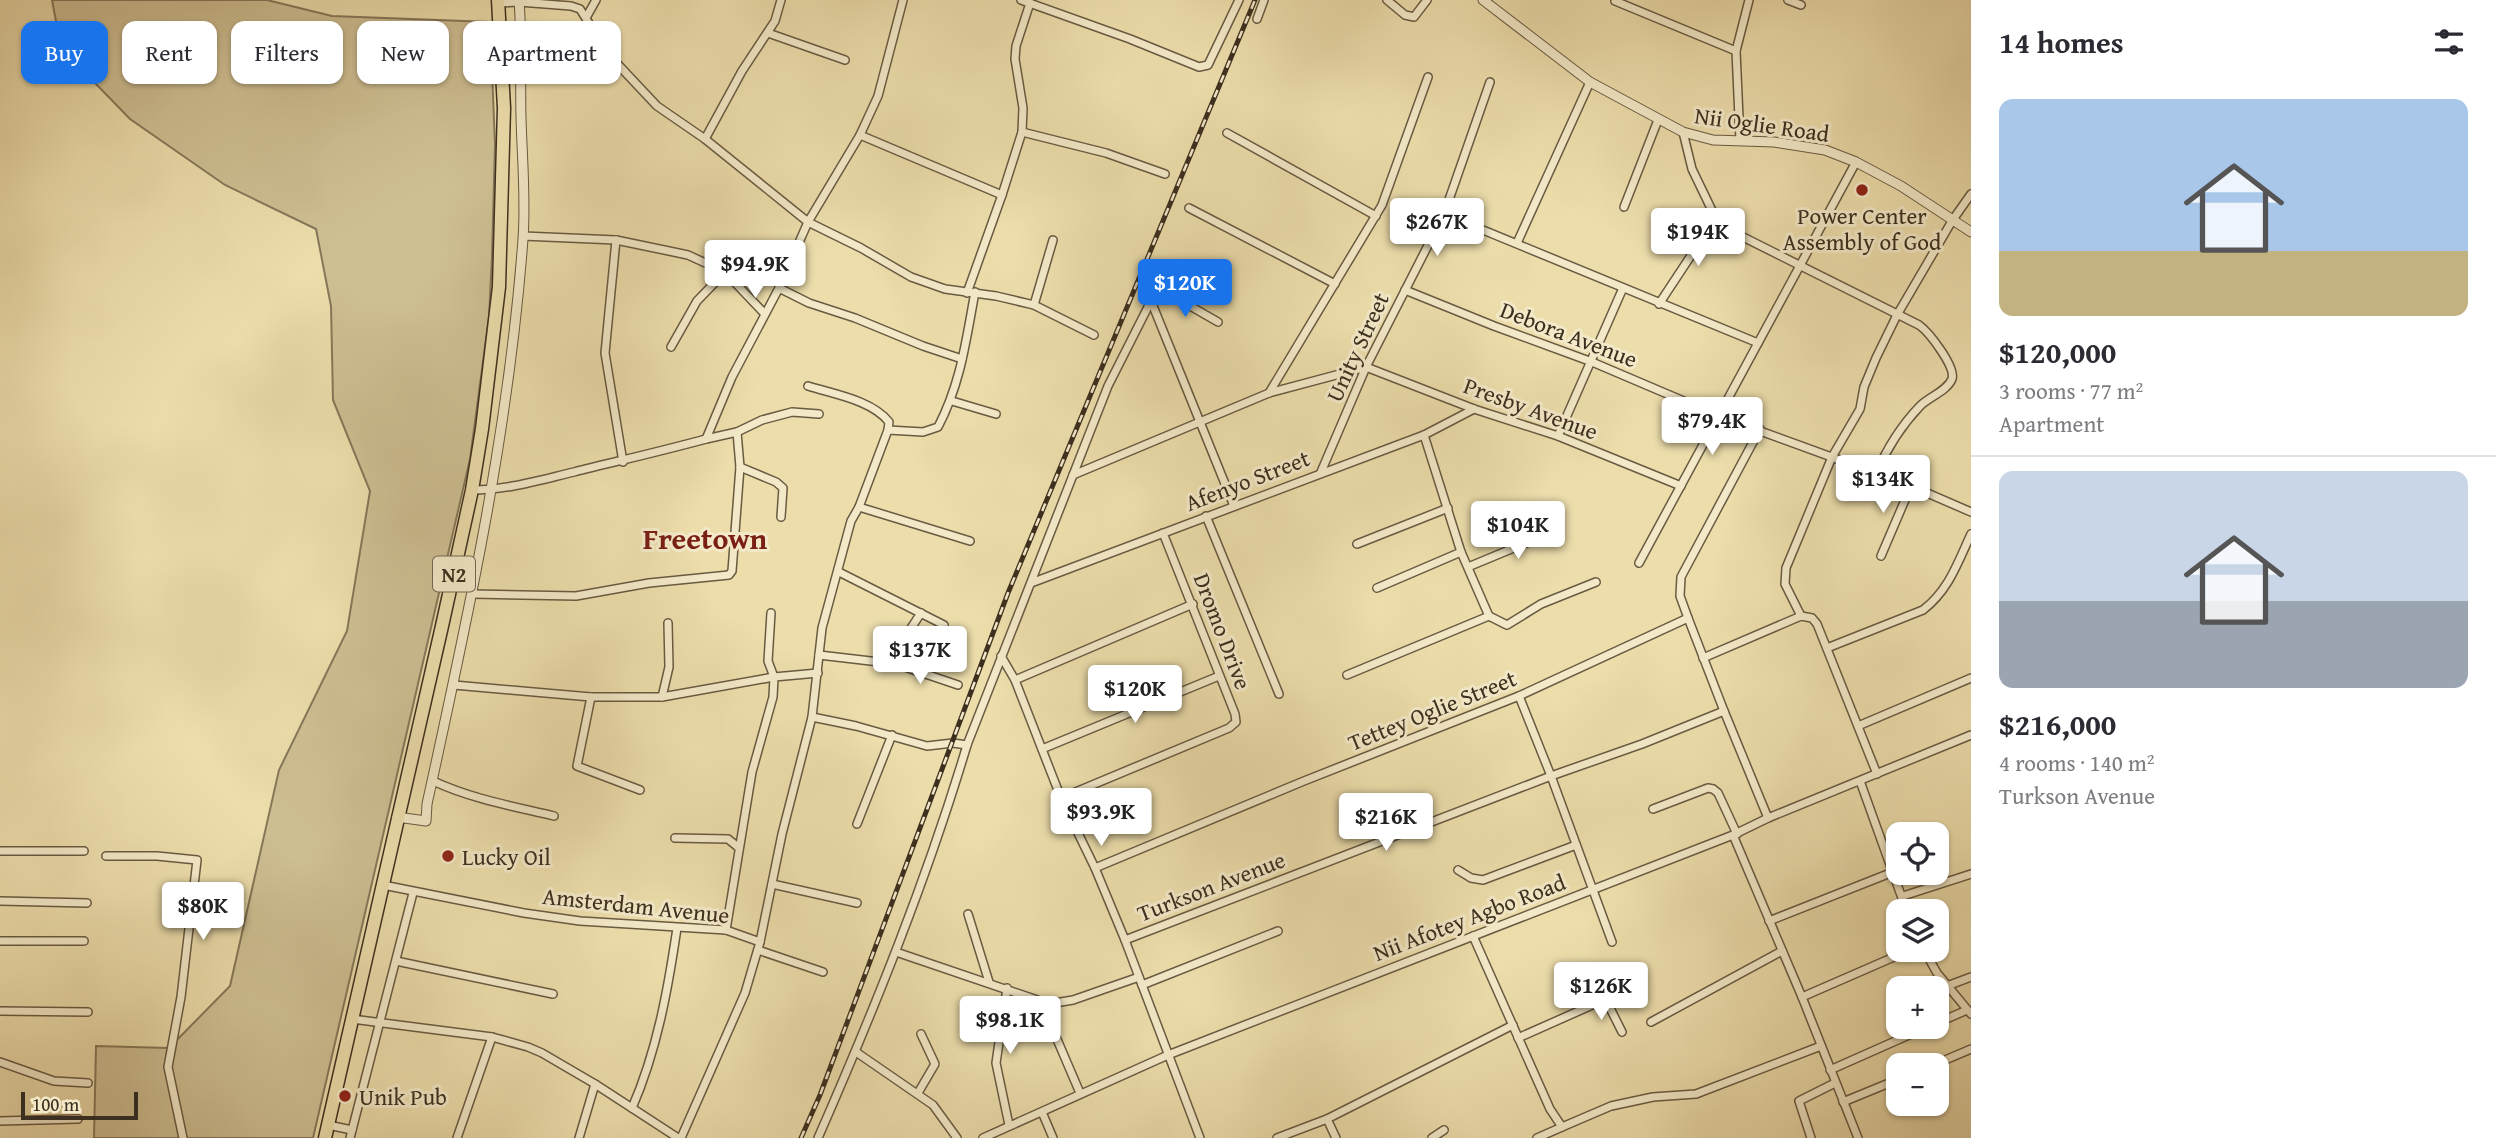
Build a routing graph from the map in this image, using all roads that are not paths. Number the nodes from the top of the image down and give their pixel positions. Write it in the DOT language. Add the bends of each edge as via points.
graph roads {
  1 [pos="596,0"];
  2 [pos="781,0"];
  3 [pos="903,0"];
  4 [pos="1021,0"];
  5 [pos="1239,0"];
  6 [pos="1264,0"];
  7 [pos="1387,0"];
  8 [pos="1427,0"];
  9 [pos="1483,0"];
  10 [pos="1749,0"];
  11 [pos="1788,0"];
  12 [pos="519,1"];
  13 [pos="1615,1"];
  14 [pos="498,2"];
  15 [pos="1030,4"];
  16 [pos="1044,4"];
  17 [pos="1801,5"];
  18 [pos="587,16"];
  19 [pos="1257,19"];
  20 [pos="768,33"];
  21 [pos="1736,51"];
  22 [pos="845,60"];
  23 [pos="1428,77"];
  24 [pos="1490,82"];
  25 [pos="1590,82"];
  26 [pos="1658,120"];
  27 [pos="1022,132"];
  28 [pos="1683,132"];
  29 [pos="1227,133"];
  30 [pos="860,135"];
  31 [pos="705,139"];
  32 [pos="1740,140"];
  33 [pos="1856,162"];
  34 [pos="1165,174"];
  35 [pos="1971,194"];
  36 [pos="1002,195"];
  37 [pos="1624,207"];
  38 [pos="1189,208"];
  39 [pos="1444,214"];
  40 [pos="1376,216"];
  41 [pos="1714,218"];
  42 [pos="1952,221"];
  43 [pos="808,222"];
  44 [pos="1971,232"];
  45 [pos="523,236"];
  46 [pos="616,240"];
  47 [pos="1053,240"];
  48 [pos="1517,243"];
  49 [pos="1799,265"];
  50 [pos="725,272"];
  51 [pos="1335,284"];
  52 [pos="779,288"];
  53 [pos="1623,288"];
  54 [pos="1405,290"];
  55 [pos="971,293"];
  56 [pos="1151,301"];
  57 [pos="1659,304"];
  58 [pos="1034,305"];
  59 [pos="764,313"];
  60 [pos="1897,315"];
  61 [pos="1218,322"];
  62 [pos="1094,335"];
  63 [pos="1758,343"];
  64 [pos="671,347"];
  65 [pos="962,359"];
  66 [pos="1592,362"];
  67 [pos="1366,367"];
  68 [pos="808,386"];
  69 [pos="1269,393"];
  70 [pos="951,401"];
  71 [pos="1474,409"];
  72 [pos="819,414"];
  73 [pos="996,414"];
  74 [pos="1719,416"];
  75 [pos="1200,421"];
  76 [pos="1760,429"];
  77 [pos="888,430"];
  78 [pos="737,432"];
  79 [pos="1424,435"];
  80 [pos="1558,436"];
  81 [pos="706,439"];
  82 [pos="1832,457"];
  83 [pos="623,462"];
  84 [pos="740,467"];
  85 [pos="1321,472"];
  86 [pos="1875,474"];
  87 [pos="1073,475"];
  88 [pos="1681,486"];
  89 [pos="1911,486"];
  90 [pos="472,490"];
  91 [pos="491,490"];
  92 [pos="1234,506"];
  93 [pos="859,507"];
  94 [pos="1448,508"];
  95 [pos="1971,512"];
  96 [pos="1206,516"];
  97 [pos="781,517"];
  98 [pos="1557,530"];
  99 [pos="1163,533"];
  100 [pos="1971,534"];
  101 [pos="970,541"];
  102 [pos="1357,544"];
  103 [pos="1461,552"];
  104 [pos="1881,556"];
  105 [pos="1639,563"];
  106 [pos="1468,566"];
  107 [pos="839,572"];
  108 [pos="1596,582"];
  109 [pos="1031,583"];
  110 [pos="1377,588"];
  111 [pos="473,594"];
  112 [pos="1193,604"];
  113 [pos="771,612"];
  114 [pos="921,613"];
  115 [pos="1489,616"];
  116 [pos="1801,616"];
  117 [pos="1688,618"];
  118 [pos="668,623"];
  119 [pos="944,625"];
  120 [pos="1828,648"];
  121 [pos="819,655"];
  122 [pos="1001,656"];
  123 [pos="1703,657"];
  124 [pos="890,662"];
  125 [pos="818,673"];
  126 [pos="1347,675"];
  127 [pos="1219,676"];
  128 [pos="774,677"];
  129 [pos="1971,678"];
  130 [pos="1014,680"];
  131 [pos="454,685"];
  132 [pos="958,685"];
  133 [pos="1279,694"];
  134 [pos="1519,696"];
  135 [pos="591,697"];
  136 [pos="662,697"];
  137 [pos="1724,711"];
  138 [pos="812,717"];
  139 [pos="1858,726"];
  140 [pos="892,735"];
  141 [pos="1971,735"];
  142 [pos="967,745"];
  143 [pos="1042,749"];
  144 [pos="1877,774"];
  145 [pos="1551,776"];
  146 [pos="433,781"];
  147 [pos="1860,781"];
  148 [pos="640,790"];
  149 [pos="1061,798"];
  150 [pos="1653,809"];
  151 [pos="554,816"];
  152 [pos="397,817"];
  153 [pos="1768,818"];
  154 [pos="857,824"];
  155 [pos="1735,834"];
  156 [pos="675,838"];
  157 [pos="1576,845"];
  158 [pos="738,848"];
  159 [pos="0,851"];
  160 [pos="84,851"];
  161 [pos="1886,853"];
  162 [pos="106,856"];
  163 [pos="1095,868"];
  164 [pos="1458,870"];
  165 [pos="1971,874"];
  166 [pos="1886,875"];
  167 [pos="772,884"];
  168 [pos="383,885"];
  169 [pos="1898,885"];
  170 [pos="1592,891"];
  171 [pos="413,893"];
  172 [pos="1903,896"];
  173 [pos="1904,899"];
  174 [pos="0,901"];
  175 [pos="87,903"];
  176 [pos="857,903"];
  177 [pos="968,914"];
  178 [pos="1769,921"];
  179 [pos="677,928"];
  180 [pos="726,930"];
  181 [pos="1278,930"];
  182 [pos="1473,936"];
  183 [pos="0,940"];
  184 [pos="1125,940"];
  185 [pos="84,941"];
  186 [pos="760,942"];
  187 [pos="1612,942"];
  188 [pos="758,950"];
  189 [pos="896,951"];
  190 [pos="1782,951"];
  191 [pos="1886,960"];
  192 [pos="396,961"];
  193 [pos="823,972"];
  194 [pos="1971,977"];
  195 [pos="1140,981"];
  196 [pos="989,982"];
  197 [pos="1949,985"];
  198 [pos="1007,988"];
  199 [pos="1949,988"];
  200 [pos="1626,990"];
  201 [pos="553,994"];
  202 [pos="1802,997"];
  203 [pos="1605,999"];
  204 [pos="1041,1002"];
  205 [pos="0,1012"];
  206 [pos="88,1012"];
  207 [pos="1969,1012"];
  208 [pos="352,1019"];
  209 [pos="1949,1019"];
  210 [pos="1651,1022"];
  211 [pos="379,1023"];
  212 [pos="1513,1025"];
  213 [pos="1622,1032"];
  214 [pos="921,1034"];
  215 [pos="492,1037"];
  216 [pos="1518,1038"];
  217 [pos="1900,1039"];
  218 [pos="1821,1046"];
  219 [pos="1971,1049"];
  220 [pos="856,1052"];
  221 [pos="1168,1055"];
  222 [pos="1949,1058"];
  223 [pos="0,1062"];
  224 [pos="1830,1070"];
  225 [pos="88,1083"];
  226 [pos="1835,1083"];
  227 [pos="595,1084"];
  228 [pos="1886,1084"];
  229 [pos="918,1093"];
  230 [pos="1080,1093"];
  231 [pos="1843,1102"];
  232 [pos="632,1108"];
  233 [pos="1042,1111"];
  234 [pos="78,1119"];
  235 [pos="1327,1119"];
  236 [pos="0,1121"];
  237 [pos="1009,1125"];
  238 [pos="1562,1127"];
  239 [pos="1444,1130"];
  240 [pos="326,1131"];
  241 [pos="351,1134"];
  242 [pos="1200,1136"];
  243 [pos="183,1138"];
  244 [pos="457,1138"];
  245 [pos="579,1138"];
  246 [pos="680,1138"];
  247 [pos="818,1138"];
  248 [pos="957,1138"];
  249 [pos="983,1138"];
  250 [pos="1053,1138"];
  251 [pos="1188,1138"];
  252 [pos="1277,1138"];
  253 [pos="1336,1138"];
  254 [pos="1432,1138"];
  255 [pos="1538,1138"];
  256 [pos="1811,1138"];
  257 [pos="1857,1138"];
  1 -- 18 [label="street"];
  2 -- 20 [label="street"];
  3 -- 30 [label="street" via="878,96"];
  4 -- 15 [label="street"];
  5 -- 16 [label="street" via="1203,67"];
  6 -- 19 [label="street"];
  7 -- 8 [label="street" via="1414,17"];
  9 -- 25 [label="street, Nii Oglie Road"];
  10 -- 21 [label="street"];
  11 -- 17 [label="street"];
  12 -- 14 [label="street"];
  12 -- 18 [label="street" via="571,6"];
  12 -- 45 [label="street"];
  13 -- 21 [label="street"];
  14 -- 90 [label="highway, N2" via="504,108 499,287"];
  15 -- 16 [label="street"];
  15 -- 27 [label="street" via="1015,59"];
  18 -- 31 [label="street" via="609,55 649,98"];
  20 -- 22 [label="street"];
  20 -- 31 [label="street"];
  21 -- 32 [label="street"];
  23 -- 40 [label="street" via="1389,192"];
  24 -- 39 [label="street, Unity Street"];
  25 -- 26 [label="street, Nii Oglie Road"];
  25 -- 48 [label="street"];
  26 -- 28 [label="street, Nii Oglie Road"];
  26 -- 37 [label="street"];
  27 -- 34 [label="street" via="1106,153"];
  27 -- 36 [label="street"];
  28 -- 32 [label="street, Nii Oglie Road" via="1713,140"];
  28 -- 41 [label="street" via="1692,169"];
  29 -- 40 [label="street"];
  30 -- 36 [label="street"];
  30 -- 43 [label="street"];
  31 -- 43 [label="street"];
  32 -- 33 [label="street, Nii Oglie Road" via="1802,145"];
  33 -- 42 [label="street, Nii Oglie Road"];
  33 -- 49 [label="street"];
  35 -- 42 [label="street"];
  36 -- 55 [label="street"];
  38 -- 51 [label="street"];
  39 -- 48 [label="street"];
  39 -- 54 [label="street, Unity Street"];
  40 -- 51 [label="street"];
  41 -- 49 [label="street" via="1725,229"];
  41 -- 57 [label="street" via="1691,228 1692,254"];
  42 -- 44 [label="street, Nii Oglie Road"];
  42 -- 60 [label="street"];
  43 -- 52 [label="street"];
  43 -- 55 [label="street" via="911,276"];
  45 -- 46 [label="street"];
  45 -- 91 [label="street"];
  46 -- 50 [label="street" via="688,256"];
  46 -- 83 [label="street" via="605,353"];
  47 -- 58 [label="street"];
  48 -- 53 [label="street"];
  49 -- 60 [label="street"];
  49 -- 63 [label="street"];
  50 -- 59 [label="street"];
  50 -- 64 [label="street" via="697,301"];
  51 -- 69 [label="street"];
  52 -- 59 [label="street"];
  52 -- 65 [label="street"];
  53 -- 57 [label="street"];
  53 -- 66 [label="street"];
  54 -- 66 [label="street, Debora Avenue"];
  54 -- 67 [label="street, Unity Street"];
  55 -- 58 [label="street"];
  55 -- 65 [label="street"];
  56 -- 61 [label="street" via="1160,291 1166,292"];
  56 -- 75 [label="street"];
  56 -- 87 [label="street" via="1117,366"];
  57 -- 63 [label="street"];
  58 -- 62 [label="street"];
  59 -- 81 [label="street"];
  60 -- 82 [label="street" via="1875,358 1860,409"];
  60 -- 86 [label="street" via="1923,328 1953,375 1894,437"];
  63 -- 74 [label="street"];
  65 -- 70 [label="street"];
  66 -- 74 [label="street, Debora Avenue"];
  66 -- 80 [label="street"];
  67 -- 69 [label="street"];
  67 -- 71 [label="street, Presby Avenue"];
  67 -- 85 [label="street, Unity Street"];
  68 -- 77 [label="street" via="883,415"];
  69 -- 75 [label="street"];
  70 -- 73 [label="street"];
  70 -- 77 [label="street" via="938,427 923,432"];
  71 -- 79 [label="street, Afenyo Street"];
  71 -- 80 [label="street, Presby Avenue"];
  72 -- 78 [label="street" via="793,412"];
  74 -- 76 [label="street"];
  74 -- 88 [label="street"];
  75 -- 87 [label="street"];
  75 -- 92 [label="street"];
  76 -- 82 [label="street"];
  76 -- 117 [label="street" via="1681,577 1680,596"];
  77 -- 93 [label="street"];
  78 -- 81 [label="street"];
  78 -- 84 [label="street"];
  79 -- 85 [label="street, Afenyo Street"];
  79 -- 94 [label="street"];
  80 -- 88 [label="street, Presby Avenue"];
  81 -- 83 [label="street"];
  82 -- 86 [label="street"];
  82 -- 116 [label="street" via="1785,572 1785,584"];
  83 -- 91 [label="street"];
  84 -- 97 [label="street" via="783,488"];
  84 -- 111 [label="street" via="729,575 576,596"];
  85 -- 92 [label="street, Afenyo Street"];
  86 -- 89 [label="street"];
  87 -- 109 [label="street"];
  88 -- 105 [label="street"];
  89 -- 95 [label="street"];
  89 -- 104 [label="street"];
  90 -- 91 [label="street"];
  90 -- 152 [label="highway, N2"];
  91 -- 111 [label="street"];
  92 -- 96 [label="street, Afenyo Street"];
  93 -- 101 [label="street"];
  93 -- 107 [label="street" via="851,521"];
  94 -- 102 [label="street"];
  94 -- 103 [label="street"];
  96 -- 99 [label="street, Afenyo Street"];
  96 -- 133 [label="street"];
  98 -- 106 [label="street"];
  99 -- 109 [label="street, Afenyo Street"];
  99 -- 112 [label="street, Dromo Drive"];
  100 -- 120 [label="street" via="1948,585 1934,602"];
  103 -- 106 [label="street"];
  103 -- 110 [label="street"];
  106 -- 115 [label="street"];
  107 -- 114 [label="street"];
  107 -- 121 [label="street"];
  108 -- 115 [label="street" via="1541,604 1507,625"];
  109 -- 122 [label="street"];
  111 -- 131 [label="street"];
  112 -- 127 [label="street, Dromo Drive"];
  112 -- 130 [label="street"];
  113 -- 128 [label="street" via="768,660"];
  114 -- 119 [label="street"];
  114 -- 124 [label="street"];
  115 -- 126 [label="street"];
  116 -- 120 [label="street" via="1814,620"];
  116 -- 123 [label="street"];
  117 -- 123 [label="street"];
  117 -- 134 [label="street, Tettey Oglie Street"];
  118 -- 136 [label="street" via="669,667"];
  120 -- 139 [label="street"];
  121 -- 124 [label="street"];
  121 -- 125 [label="street"];
  122 -- 130 [label="street"];
  122 -- 142 [label="street"];
  123 -- 137 [label="street"];
  124 -- 132 [label="street"];
  125 -- 128 [label="street"];
  125 -- 138 [label="street"];
  127 -- 143 [label="street"];
  127 -- 149 [label="street, Dromo Drive" via="1235,714 1234,725"];
  128 -- 136 [label="street"];
  128 -- 158 [label="street" via="772,704 752,772"];
  129 -- 139 [label="street"];
  130 -- 143 [label="street"];
  131 -- 135 [label="street"];
  131 -- 146 [label="street"];
  134 -- 145 [label="street"];
  134 -- 163 [label="street, Tettey Oglie Street"];
  135 -- 136 [label="street"];
  135 -- 148 [label="street" via="577,766"];
  137 -- 145 [label="street, Turkson Avenue"];
  137 -- 153 [label="street"];
  138 -- 140 [label="street"];
  138 -- 167 [label="street"];
  139 -- 144 [label="street"];
  140 -- 142 [label="street" via="933,747"];
  140 -- 154 [label="street"];
  141 -- 144 [label="street, Nii Afotey Agbo Road"];
  142 -- 189 [label="street"];
  143 -- 149 [label="street"];
  144 -- 147 [label="street, Nii Afotey Agbo Road"];
  145 -- 157 [label="street"];
  145 -- 184 [label="street, Turkson Avenue"];
  146 -- 151 [label="street" via="458,793"];
  146 -- 152 [label="street" via="426,821"];
  147 -- 153 [label="street, Nii Afotey Agbo Road"];
  147 -- 161 [label="street"];
  149 -- 163 [label="street"];
  150 -- 155 [label="street" via="1713,789"];
  152 -- 168 [label="highway, N2"];
  153 -- 155 [label="street, Nii Afotey Agbo Road"];
  155 -- 170 [label="street, Nii Afotey Agbo Road"];
  155 -- 178 [label="street"];
  156 -- 158 [label="street" via="728,839"];
  157 -- 164 [label="street" via="1483,880"];
  157 -- 170 [label="street"];
  158 -- 180 [label="street"];
  159 -- 160 [label="street"];
  162 -- 243 [label="street" via="197,860 168,1067"];
  163 -- 184 [label="street"];
  165 -- 172 [label="street"];
  166 -- 178 [label="street"];
  167 -- 176 [label="street"];
  167 -- 186 [label="street"];
  168 -- 171 [label="street, Amsterdam Avenue"];
  168 -- 208 [label="highway, N2"];
  169 -- 172 [label="street"];
  170 -- 182 [label="street, Nii Afotey Agbo Road"];
  170 -- 187 [label="street"];
  171 -- 179 [label="street, Amsterdam Avenue" via="524,914"];
  171 -- 192 [label="street"];
  172 -- 173 [label="street"];
  174 -- 175 [label="street"];
  177 -- 196 [label="street"];
  178 -- 190 [label="street"];
  179 -- 180 [label="street, Amsterdam Avenue"];
  179 -- 232 [label="street" via="663,1014 646,1077"];
  180 -- 186 [label="street, Amsterdam Avenue"];
  181 -- 195 [label="street"];
  182 -- 212 [label="street"];
  182 -- 221 [label="street, Nii Afotey Agbo Road"];
  183 -- 185 [label="street"];
  184 -- 195 [label="street"];
  186 -- 188 [label="street"];
  188 -- 193 [label="street"];
  188 -- 246 [label="street" via="745,993"];
  189 -- 196 [label="street"];
  189 -- 220 [label="street"];
  190 -- 202 [label="street"];
  190 -- 210 [label="street"];
  191 -- 202 [label="street"];
  192 -- 201 [label="street"];
  192 -- 211 [label="street"];
  194 -- 197 [label="street"];
  195 -- 204 [label="street" via="1058,1004"];
  195 -- 221 [label="street"];
  196 -- 198 [label="street"];
  198 -- 204 [label="street"];
  198 -- 237 [label="street" via="996,1063"];
  199 -- 207 [label="street"];
  200 -- 203 [label="street"];
  202 -- 218 [label="street"];
  203 -- 213 [label="street"];
  203 -- 216 [label="street"];
  204 -- 230 [label="street"];
  205 -- 206 [label="street"];
  207 -- 209 [label="street"];
  208 -- 211 [label="street"];
  208 -- 240 [label="highway, N2"];
  211 -- 215 [label="street"];
  211 -- 241 [label="street"];
  212 -- 216 [label="street"];
  212 -- 235 [label="street"];
  214 -- 229 [label="street" via="935,1064"];
  215 -- 227 [label="street" via="542,1053"];
  215 -- 244 [label="street"];
  216 -- 238 [label="street"];
  217 -- 224 [label="street"];
  218 -- 224 [label="street"];
  218 -- 238 [label="street" via="1696,1094 1611,1106"];
  219 -- 222 [label="street"];
  220 -- 229 [label="street"];
  220 -- 247 [label="street"];
  221 -- 230 [label="street, Nii Afotey Agbo Road"];
  221 -- 242 [label="street"];
  223 -- 225 [label="street" via="54,1081"];
  224 -- 226 [label="street"];
  226 -- 231 [label="street"];
  226 -- 256 [label="street" via="1799,1101"];
  227 -- 232 [label="street"];
  227 -- 245 [label="street"];
  228 -- 231 [label="street"];
  229 -- 248 [label="street" via="941,1113"];
  230 -- 233 [label="street, Nii Afotey Agbo Road"];
  231 -- 257 [label="street"];
  232 -- 246 [label="street"];
  233 -- 237 [label="street, Nii Afotey Agbo Road"];
  233 -- 250 [label="street"];
  234 -- 236 [label="street"];
  235 -- 252 [label="street"];
  235 -- 253 [label="street"];
  237 -- 249 [label="street, Nii Afotey Agbo Road"];
  238 -- 255 [label="street"];
  239 -- 254 [label="street"];
  240 -- 241 [label="street"];
  242 -- 251 [label="street"];
}
